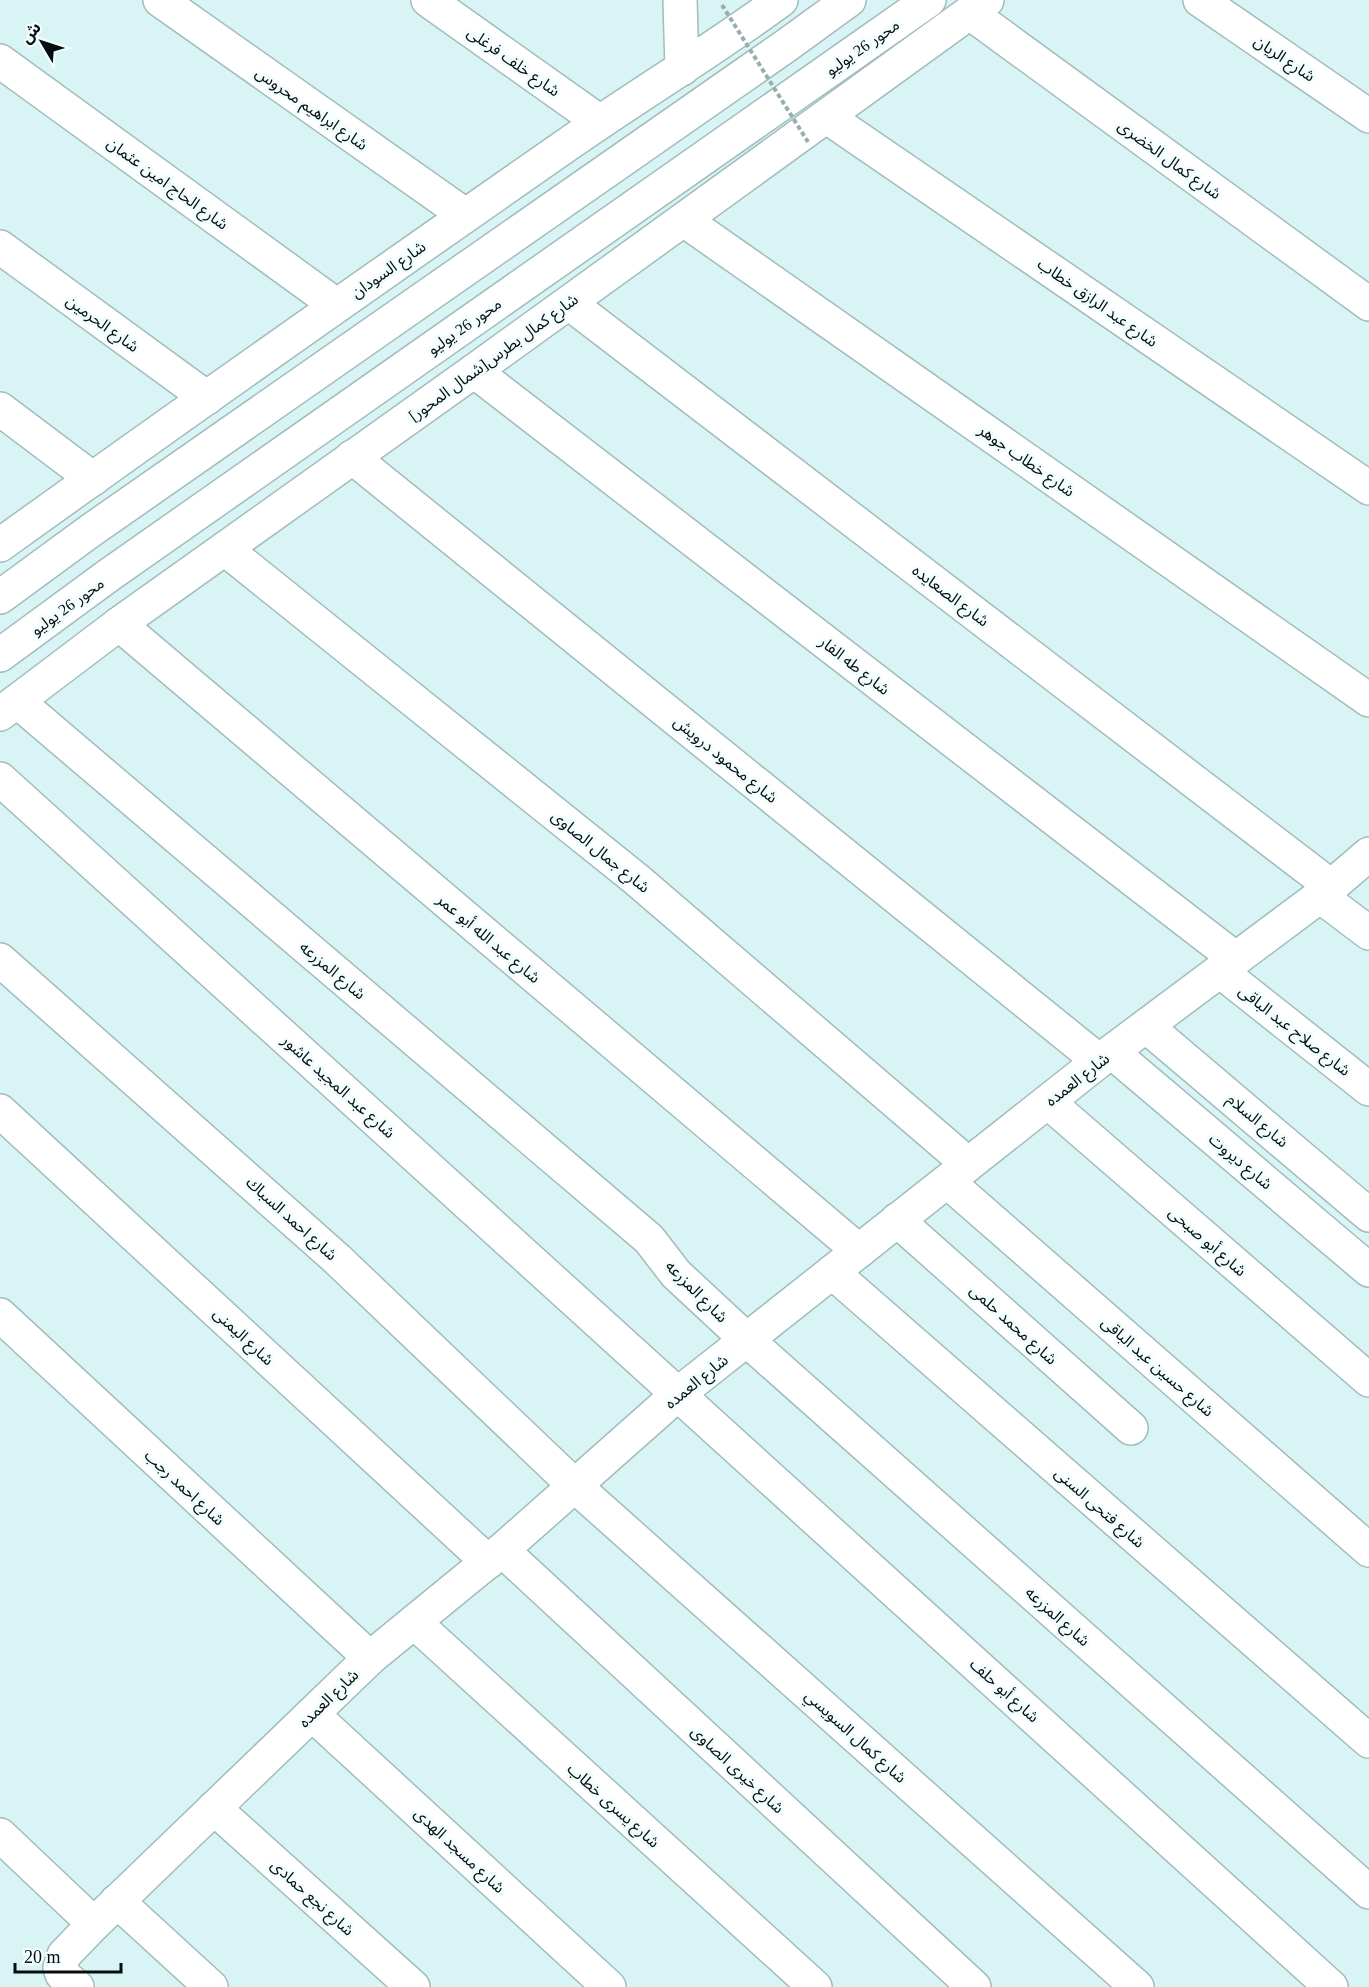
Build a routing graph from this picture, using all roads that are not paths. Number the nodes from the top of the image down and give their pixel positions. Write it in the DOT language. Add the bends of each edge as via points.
graph roads {
  1 [pos="160,0"];
  2 [pos="428,0"];
  3 [pos="680,0"];
  4 [pos="781,0"];
  5 [pos="849,0"];
  6 [pos="930,0"];
  7 [pos="1200,0"];
  8 [pos="979,7"];
  9 [pos="0,61"];
  10 [pos="682,69"];
  11 [pos="1369,116"];
  12 [pos="600,122"];
  13 [pos="817,129"];
  14 [pos="465,215"];
  15 [pos="684,220"];
  16 [pos="0,247"];
  17 [pos="569,303"];
  18 [pos="1369,304"];
  19 [pos="336,305"];
  20 [pos="474,371"];
  21 [pos="207,398"];
  22 [pos="0,409"];
  23 [pos="352,458"];
  24 [pos="93,478"];
  25 [pos="1369,488"];
  26 [pos="0,545"];
  27 [pos="225,549"];
  28 [pos="0,597"];
  29 [pos="119,624"];
  30 [pos="0,655"];
  31 [pos="1369,700"];
  32 [pos="9,708"];
  33 [pos="0,779"];
  34 [pos="1369,854"];
  35 [pos="1326,891"];
  36 [pos="1369,933"];
  37 [pos="0,960"];
  38 [pos="1228,965"];
  39 [pos="1146,1026"];
  40 [pos="1106,1056"];
  41 [pos="1369,1089"];
  42 [pos="1047,1102"];
  43 [pos="0,1111"];
  44 [pos="958,1173"];
  45 [pos="1369,1215"];
  46 [pos="897,1220"];
  47 [pos="860,1251"];
  48 [pos="1369,1270"];
  49 [pos="832,1272"];
  50 [pos="0,1315"];
  51 [pos="747,1340"];
  52 [pos="1369,1380"];
  53 [pos="678,1394"];
  54 [pos="1131,1428"];
  55 [pos="574,1486"];
  56 [pos="1369,1550"];
  57 [pos="495,1556"];
  58 [pos="414,1622"];
  59 [pos="369,1658"];
  60 [pos="312,1714"];
  61 [pos="1369,1741"];
  62 [pos="214,1808"];
  63 [pos="0,1835"];
  64 [pos="1369,1892"];
  65 [pos="117,1901"];
  66 [pos="94,1924"];
  67 [pos="76,1987"];
  68 [pos="212,1987"];
  69 [pos="413,1987"];
  70 [pos="609,1987"];
  71 [pos="815,1987"];
  72 [pos="974,1987"];
  73 [pos="1137,1987"];
  74 [pos="1331,1987"];
  1 -- 14 [label="main road, شارع ابراهيم محروس"];
  2 -- 12 [label="main road, شارع خلف فرغلى"];
  3 -- 10 [label="main road"];
  4 -- 10 [label="main road, شارع السودان"];
  5 -- 28 [label="main road"];
  6 -- 30 [label="main road, محور 26 يوليو"];
  7 -- 11 [label="main road, شارع الريان"];
  8 -- 13 [label="main road, شارع كمال بطرس[شمال المحور]"];
  8 -- 18 [label="main road, شارع كمال الخضرى"];
  9 -- 19 [label="main road, شارع الحاج امين عثمان"];
  10 -- 12 [label="main road, شارع السودان"];
  12 -- 14 [label="main road, شارع السودان"];
  13 -- 15 [label="main road, شارع كمال بطرس[شمال المحور]"];
  13 -- 25 [label="main road, شارع عبد الرازق خطاب"];
  14 -- 19 [label="main road, شارع السودان"];
  15 -- 17 [label="main road, شارع كمال بطرس[شمال المحور]"];
  15 -- 31 [label="main road, شارع خطاب جوهر"];
  16 -- 21 [label="main road, شارع الحرمين"];
  17 -- 20 [label="main road, شارع كمال بطرس[شمال المحور]"];
  17 -- 35 [label="main road, شارع الصعايده"];
  19 -- 21 [label="main road, شارع السودان"];
  20 -- 23 [label="main road, شارع كمال بطرس[شمال المحور]"];
  20 -- 38 [label="main road, شارع طه الفار"];
  21 -- 24 [label="main road, شارع السودان"];
  22 -- 24 [label="main road"];
  23 -- 27 [label="main road, شارع كمال بطرس[شمال المحور]"];
  23 -- 40 [label="main road, شارع محمود درويش"];
  24 -- 26 [label="main road, شارع السودان"];
  27 -- 29 [label="main road, شارع كمال بطرس[شمال المحور]"];
  27 -- 44 [label="main road, شارع جمال الصاوى" via="636,879"];
  29 -- 32 [label="main road, شارع كمال بطرس[شمال المحور]"];
  29 -- 47 [label="main road, شارع عبد الله أبو عمر"];
  32 -- 51 [label="main road, شارع المزرعه" via="649,1239 676,1274"];
  33 -- 53 [label="main road, شارع عبد المجيد عاشور"];
  34 -- 35 [label="main road, شارع العمده"];
  35 -- 36 [label="main road, شارع الصعايده"];
  35 -- 38 [label="main road, شارع العمده"];
  37 -- 55 [label="main road, شارع احمد السباك" via="337,1259"];
  38 -- 39 [label="main road, شارع العمده"];
  38 -- 41 [label="main road, شارع صلاح عبد الباقى"];
  39 -- 40 [label="main road, شارع العمده"];
  39 -- 45 [label="main road, شارع السلام"];
  40 -- 42 [label="main road, شارع العمده"];
  40 -- 48 [label="main road, شارع ديروت"];
  42 -- 44 [label="main road, شارع العمده"];
  42 -- 52 [label="main road, شارع أبو صبحى"];
  43 -- 57 [label="main road, شارع اليمنى"];
  44 -- 46 [label="main road, شارع العمده"];
  44 -- 56 [label="main road, شارع حسين عبد الباقى"];
  46 -- 47 [label="main road, شارع العمده"];
  46 -- 54 [label="main road, شارع محمد حلمى"];
  47 -- 49 [label="main road, شارع العمده"];
  49 -- 51 [label="main road, شارع العمده"];
  49 -- 61 [label="main road, شارع فتحى السنى"];
  50 -- 59 [label="main road, شارع احمد رجب"];
  51 -- 53 [label="main road, شارع العمده"];
  51 -- 64 [label="main road, شارع المزرعه"];
  53 -- 55 [label="main road, شارع العمده"];
  53 -- 74 [label="main road, شارع أبو حلف"];
  55 -- 57 [label="main road, شارع العمده"];
  55 -- 73 [label="main road, شارع كمال السويسي"];
  57 -- 58 [label="main road, شارع العمده"];
  57 -- 72 [label="main road, شارع خيرى الصاوى"];
  58 -- 59 [label="main road, شارع العمده"];
  58 -- 71 [label="main road, شارع يسرى خطاب"];
  59 -- 60 [label="main road, شارع العمده"];
  60 -- 62 [label="main road, شارع العمده"];
  60 -- 70 [label="main road, شارع مسجد الهدى"];
  62 -- 65 [label="main road, شارع العمده"];
  62 -- 69 [label="main road, شارع نجع حمادى"];
  63 -- 66 [label="main road"];
  65 -- 66 [label="main road, شارع العمده"];
  65 -- 68 [label="main road"];
  66 -- 67 [label="main road, شارع العمده" via="64,1955 60,1968"];
}
